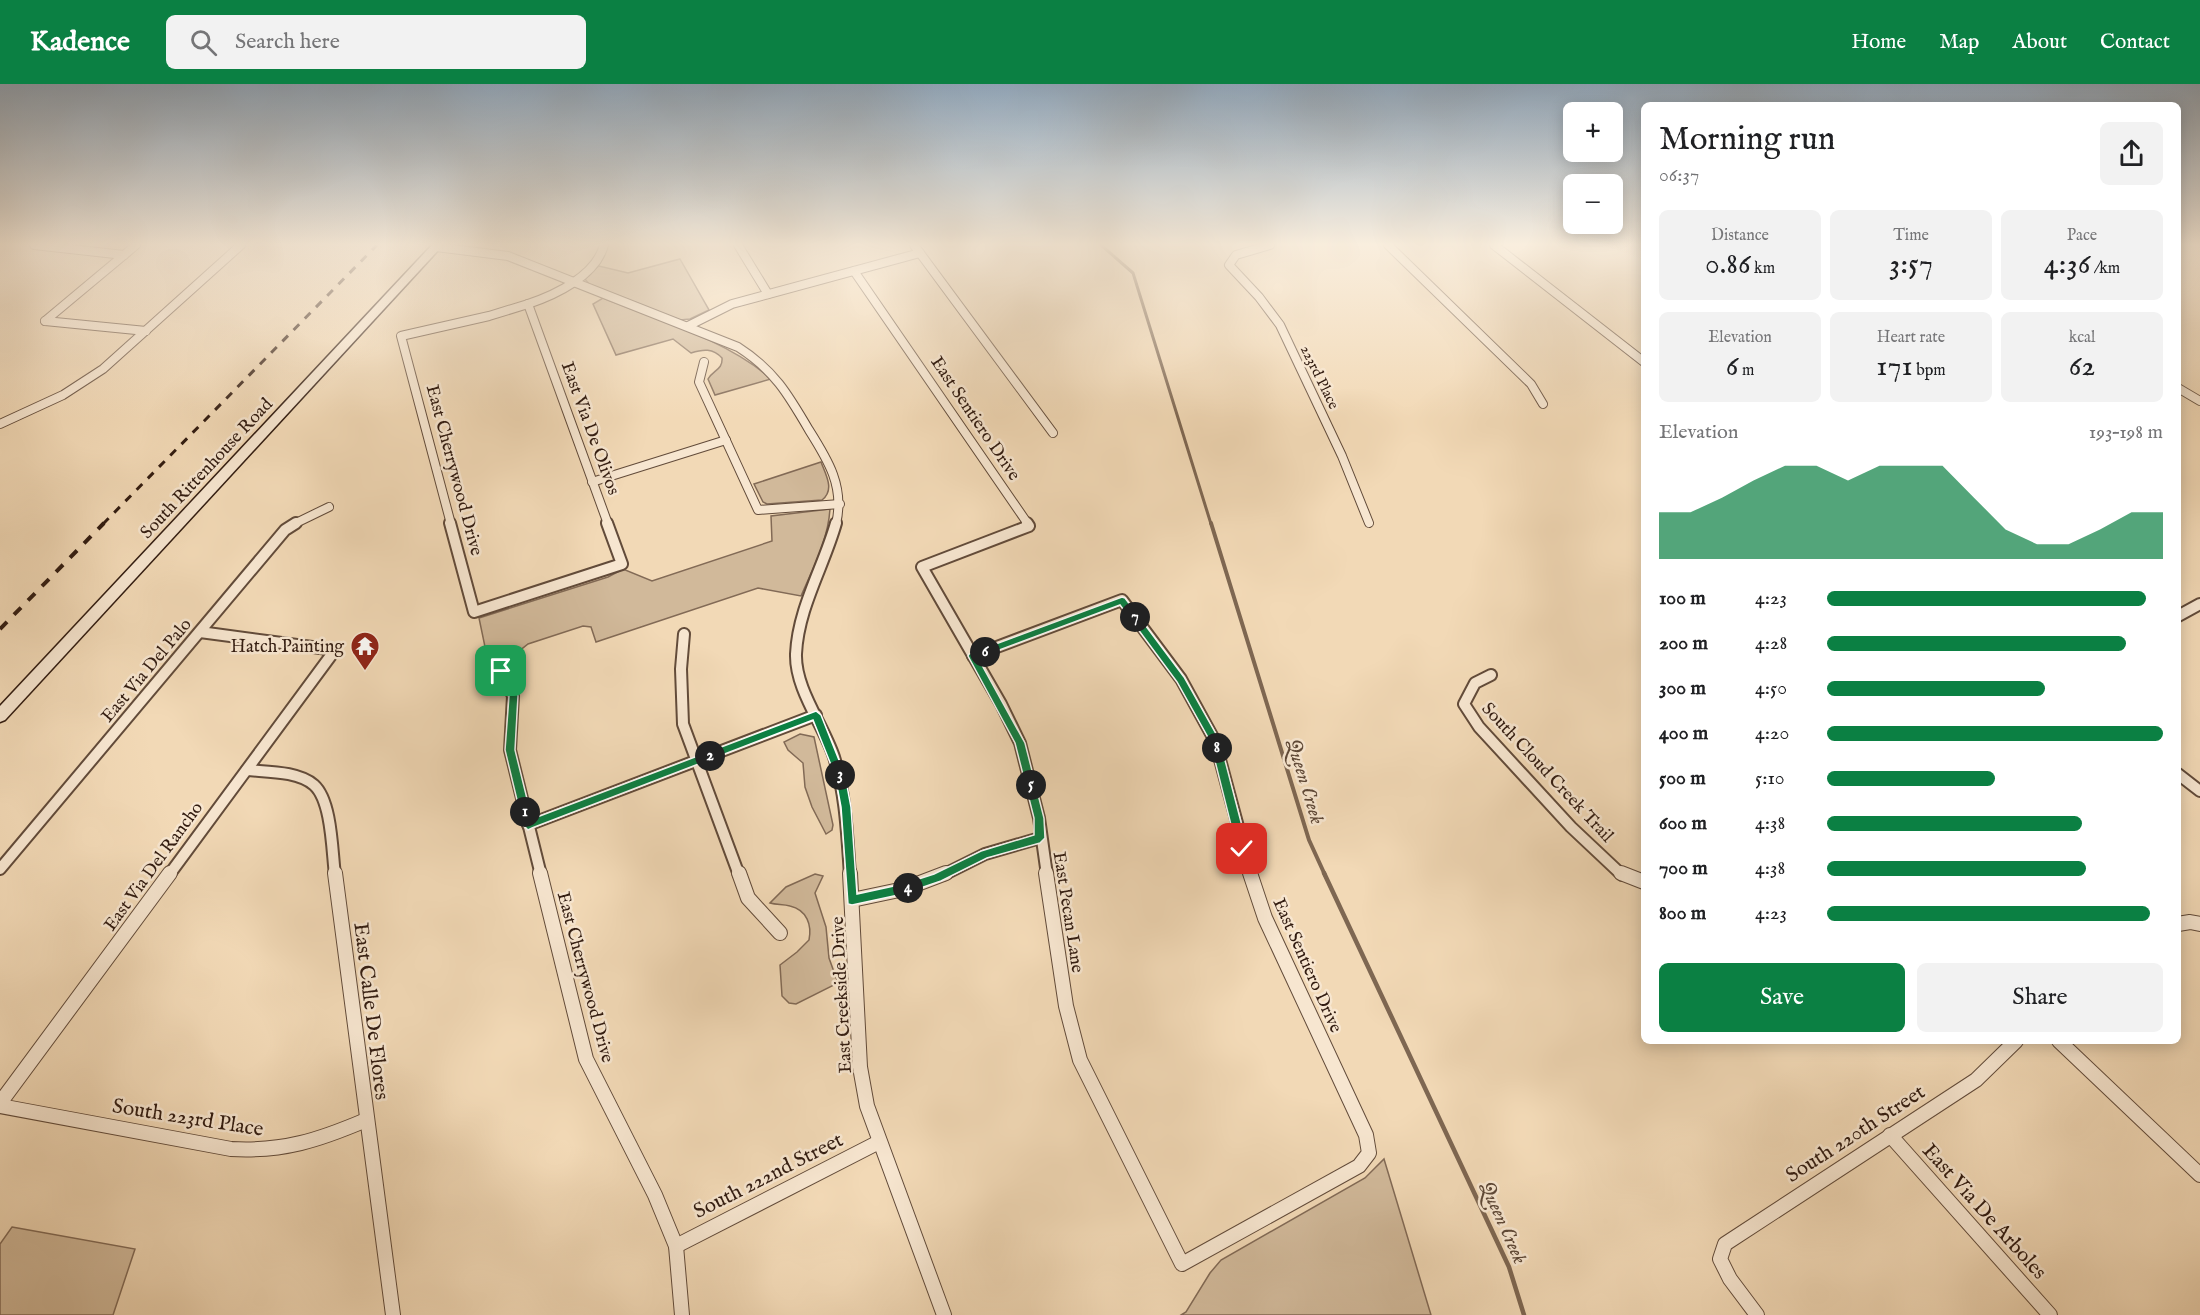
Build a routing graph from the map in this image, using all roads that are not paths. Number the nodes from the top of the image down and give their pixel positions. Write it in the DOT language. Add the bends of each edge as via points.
graph roads {
  1 [pos="67,302"];
  2 [pos="178,302"];
  3 [pos="385,302"];
  4 [pos="532,302"];
  5 [pos="627,302"];
  6 [pos="738,302"];
  7 [pos="876,302"];
  8 [pos="957,302"];
  9 [pos="1263,302"];
  10 [pos="1448,302"];
  11 [pos="1568,302"];
  12 [pos="528,304"];
  13 [pos="688,326"];
  14 [pos="146,331"];
  15 [pos="1641,360"];
  16 [pos="704,362"];
  17 [pos="2181,390"];
  18 [pos="2200,400"];
  19 [pos="1543,404"];
  20 [pos="0,424"];
  21 [pos="1053,433"];
  22 [pos="726,440"];
  23 [pos="592,482"];
  24 [pos="840,504"];
  25 [pos="329,507"];
  26 [pos="1369,523"];
  27 [pos="622,564"];
  28 [pos="922,567"];
  29 [pos="2200,604"];
  30 [pos="2181,614"];
  31 [pos="200,632"];
  32 [pos="684,634"];
  33 [pos="973,656"];
  34 [pos="501,671"];
  35 [pos="1491,675"];
  36 [pos="816,715"];
  37 [pos="0,716"];
  38 [pos="697,761"];
  39 [pos="247,770"];
  40 [pos="2181,776"];
  41 [pos="2200,791"];
  42 [pos="528,825"];
  43 [pos="1040,838"];
  44 [pos="0,869"];
  45 [pos="1641,881"];
  46 [pos="852,900"];
  47 [pos="780,933"];
  48 [pos="2013,1044"];
  49 [pos="2063,1044"];
  50 [pos="0,1105"];
  51 [pos="366,1120"];
  52 [pos="1890,1136"];
  53 [pos="879,1142"];
  54 [pos="2200,1175"];
  55 [pos="676,1246"];
  56 [pos="1182,1264"];
  57 [pos="393,1315"];
  58 [pos="682,1315"];
  59 [pos="944,1315"];
  60 [pos="1757,1315"];
  61 [pos="2050,1315"];
  1 -- 14 [label="street" via="45,321"];
  2 -- 14 [label="street"];
  3 -- 37 [label="main road, South Rittenhouse Road"];
  4 -- 12 [label="street"];
  5 -- 13 [label="street, East Creekside Drive"];
  6 -- 13 [label="street"];
  7 -- 28 [label="street, East Sentiero Drive" via="1029,526"];
  8 -- 21 [label="street"];
  9 -- 26 [label="street, 223rd Place" via="1280,325"];
  10 -- 19 [label="street" via="1532,384"];
  11 -- 15 [label="street"];
  12 -- 23 [label="street, East Via De Olivos"];
  12 -- 27 [label="street, East Cherrywood Drive" via="401,336 474,612"];
  13 -- 24 [label="street, East Creekside Drive" via="749,354 784,384 835,476"];
  14 -- 20 [label="street" via="103,369 63,395"];
  16 -- 22 [label="street" via="699,382"];
  17 -- 18 [label="street"];
  22 -- 23 [label="street"];
  22 -- 24 [label="street" via="758,510"];
  23 -- 27 [label="street, East Via De Olivos"];
  24 -- 36 [label="street, East Creekside Drive" via="798,634 799,676"];
  25 -- 31 [label="street, East Via Del Palo" via="285,530"];
  28 -- 33 [label="street, East Pecan Lane"];
  29 -- 30 [label="street"];
  31 -- 39 [label="street, East Via Del Rancho" via="335,650"];
  31 -- 44 [label="street, East Via Del Palo"];
  32 -- 38 [label="street" via="683,724"];
  33 -- 43 [label="street, East Pecan Lane" via="1020,743 1039,818"];
  33 -- 56 [label="street, East Sentiero Drive" via="1122,600 1181,679 1215,741 1242,849 1265,918 1366,1134 1369,1153 1359,1166"];
  34 -- 42 [label="street, East Cherrywood Drive" via="513,696 510,750"];
  35 -- 45 [label="street, South Cloud Creek Trail" via="1475,682 1464,704 1479,727 1571,827 1624,876"];
  36 -- 38 [label="street"];
  36 -- 46 [label="street, East Creekside Drive" via="840,775"];
  38 -- 42 [label="street"];
  38 -- 47 [label="street" via="748,898"];
  39 -- 50 [label="street, East Via Del Rancho"];
  39 -- 51 [label="street, East Calle De Flores" via="299,778 314,784 326,801"];
  40 -- 41 [label="street"];
  42 -- 55 [label="street, East Cherrywood Drive" via="586,1059 656,1195"];
  43 -- 46 [label="street" via="985,854 938,878"];
  43 -- 56 [label="street, East Pecan Lane" via="1066,1006 1080,1060"];
  46 -- 53 [label="street, East Creekside Drive" via="860,1067"];
  48 -- 52 [label="street, South 220th Street" via="1976,1080"];
  49 -- 54 [label="street"];
  50 -- 51 [label="street, South 223rd Place" via="264,1152 308,1145"];
  51 -- 57 [label="street, East Calle De Flores"];
  52 -- 60 [label="street, South 220th Street" via="1725,1244 1720,1259"];
  52 -- 61 [label="street, East Via De Arboles"];
  53 -- 55 [label="street, South 222nd Street"];
  53 -- 59 [label="street, East Creekside Drive"];
  55 -- 58 [label="street, East Cherrywood Drive"];
}
